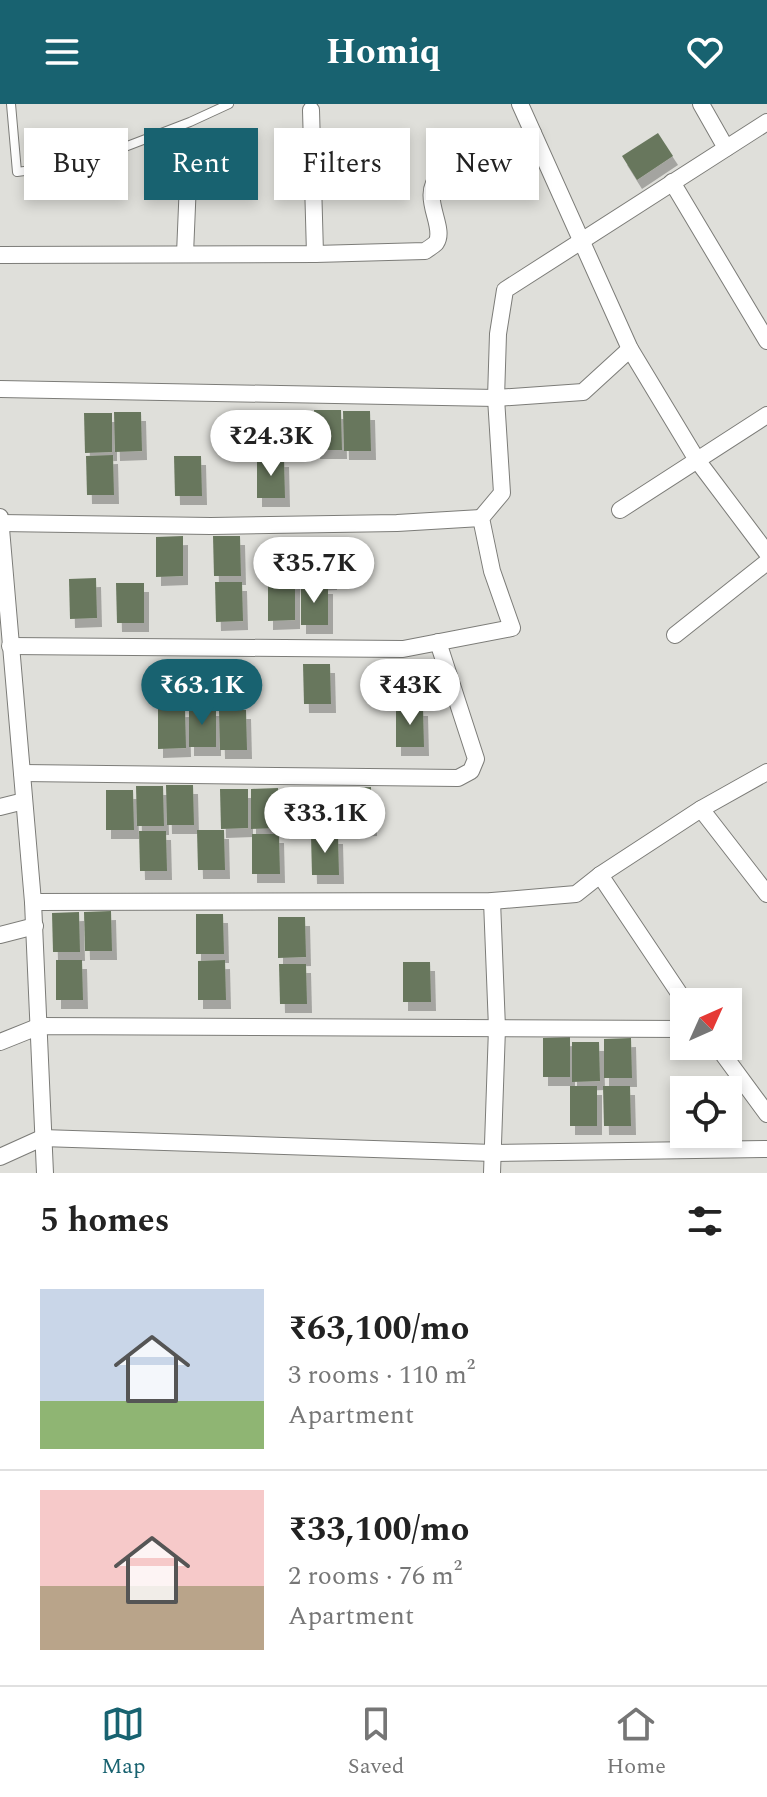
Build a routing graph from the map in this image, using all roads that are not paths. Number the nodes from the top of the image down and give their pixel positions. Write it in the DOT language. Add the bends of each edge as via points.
graph roads {
  1 [pos="11,104"];
  2 [pos="229,104"];
  3 [pos="520,104"];
  4 [pos="701,104"];
  5 [pos="311,110"];
  6 [pos="767,122"];
  7 [pos="531,128"];
  8 [pos="539,146"];
  9 [pos="726,148"];
  10 [pos="672,182"];
  11 [pos="187,200"];
  12 [pos="432,200"];
  13 [pos="581,240"];
  14 [pos="185,254"];
  15 [pos="315,254"];
  16 [pos="0,255"];
  17 [pos="767,341"];
  18 [pos="630,349"];
  19 [pos="0,389"];
  20 [pos="496,398"];
  21 [pos="767,415"];
  22 [pos="697,460"];
  23 [pos="620,510"];
  24 [pos="0,517"];
  25 [pos="481,518"];
  26 [pos="0,523"];
  27 [pos="767,553"];
  28 [pos="2,557"];
  29 [pos="767,562"];
  30 [pos="675,635"];
  31 [pos="438,642"];
  32 [pos="10,646"];
  33 [pos="6,669"];
  34 [pos="767,772"];
  35 [pos="22,773"];
  36 [pos="24,801"];
  37 [pos="0,807"];
  38 [pos="701,809"];
  39 [pos="600,875"];
  40 [pos="767,894"];
  41 [pos="492,901"];
  42 [pos="33,902"];
  43 [pos="35,926"];
  44 [pos="0,935"];
  45 [pos="676,988"];
  46 [pos="40,1026"];
  47 [pos="497,1028"];
  48 [pos="670,1029"];
  49 [pos="0,1042"];
  50 [pos="727,1060"];
  51 [pos="767,1114"];
  52 [pos="42,1138"];
  53 [pos="767,1149"];
  54 [pos="493,1153"];
  55 [pos="0,1157"];
  56 [pos="45,1173"];
  57 [pos="492,1173"];
  1 -- 2 [label="lane" via="17,172 83,163"];
  3 -- 7 [label="street"];
  4 -- 9 [label="street"];
  5 -- 15 [label="street"];
  6 -- 9 [label="street"];
  8 -- 13 [label="street"];
  9 -- 10 [label="street"];
  10 -- 13 [label="street"];
  10 -- 17 [label="street"];
  11 -- 14 [label="street"];
  12 -- 15 [label="street" via="438,236 425,251"];
  13 -- 18 [label="street"];
  13 -- 20 [label="street" via="505,290"];
  14 -- 15 [label="street"];
  14 -- 16 [label="street"];
  18 -- 20 [label="street" via="583,392"];
  18 -- 22 [label="street"];
  19 -- 20 [label="street"];
  20 -- 25 [label="street" via="502,493"];
  21 -- 22 [label="street"];
  22 -- 23 [label="street"];
  22 -- 27 [label="street"];
  24 -- 26 [label="street"];
  25 -- 26 [label="street" via="211,526"];
  25 -- 31 [label="street" via="512,628"];
  26 -- 28 [label="street"];
  28 -- 32 [label="street"];
  29 -- 30 [label="street"];
  31 -- 32 [label="street" via="403,649"];
  31 -- 35 [label="street" via="476,759 471,771 458,778"];
  32 -- 33 [label="street"];
  33 -- 35 [label="street"];
  34 -- 38 [label="street"];
  35 -- 36 [label="street"];
  36 -- 37 [label="street"];
  36 -- 42 [label="street"];
  38 -- 39 [label="street"];
  38 -- 40 [label="street"];
  39 -- 41 [label="street" via="576,894"];
  39 -- 45 [label="street"];
  41 -- 42 [label="street"];
  41 -- 47 [label="street"];
  42 -- 43 [label="street"];
  43 -- 44 [label="street"];
  43 -- 46 [label="street"];
  46 -- 47 [label="street"];
  46 -- 49 [label="street"];
  46 -- 52 [label="street"];
  47 -- 48 [label="street"];
  47 -- 54 [label="street"];
  50 -- 51 [label="street"];
  52 -- 54 [label="street"];
  52 -- 55 [label="street"];
  52 -- 56 [label="street"];
  53 -- 54 [label="street"];
  54 -- 57 [label="street"];
}
